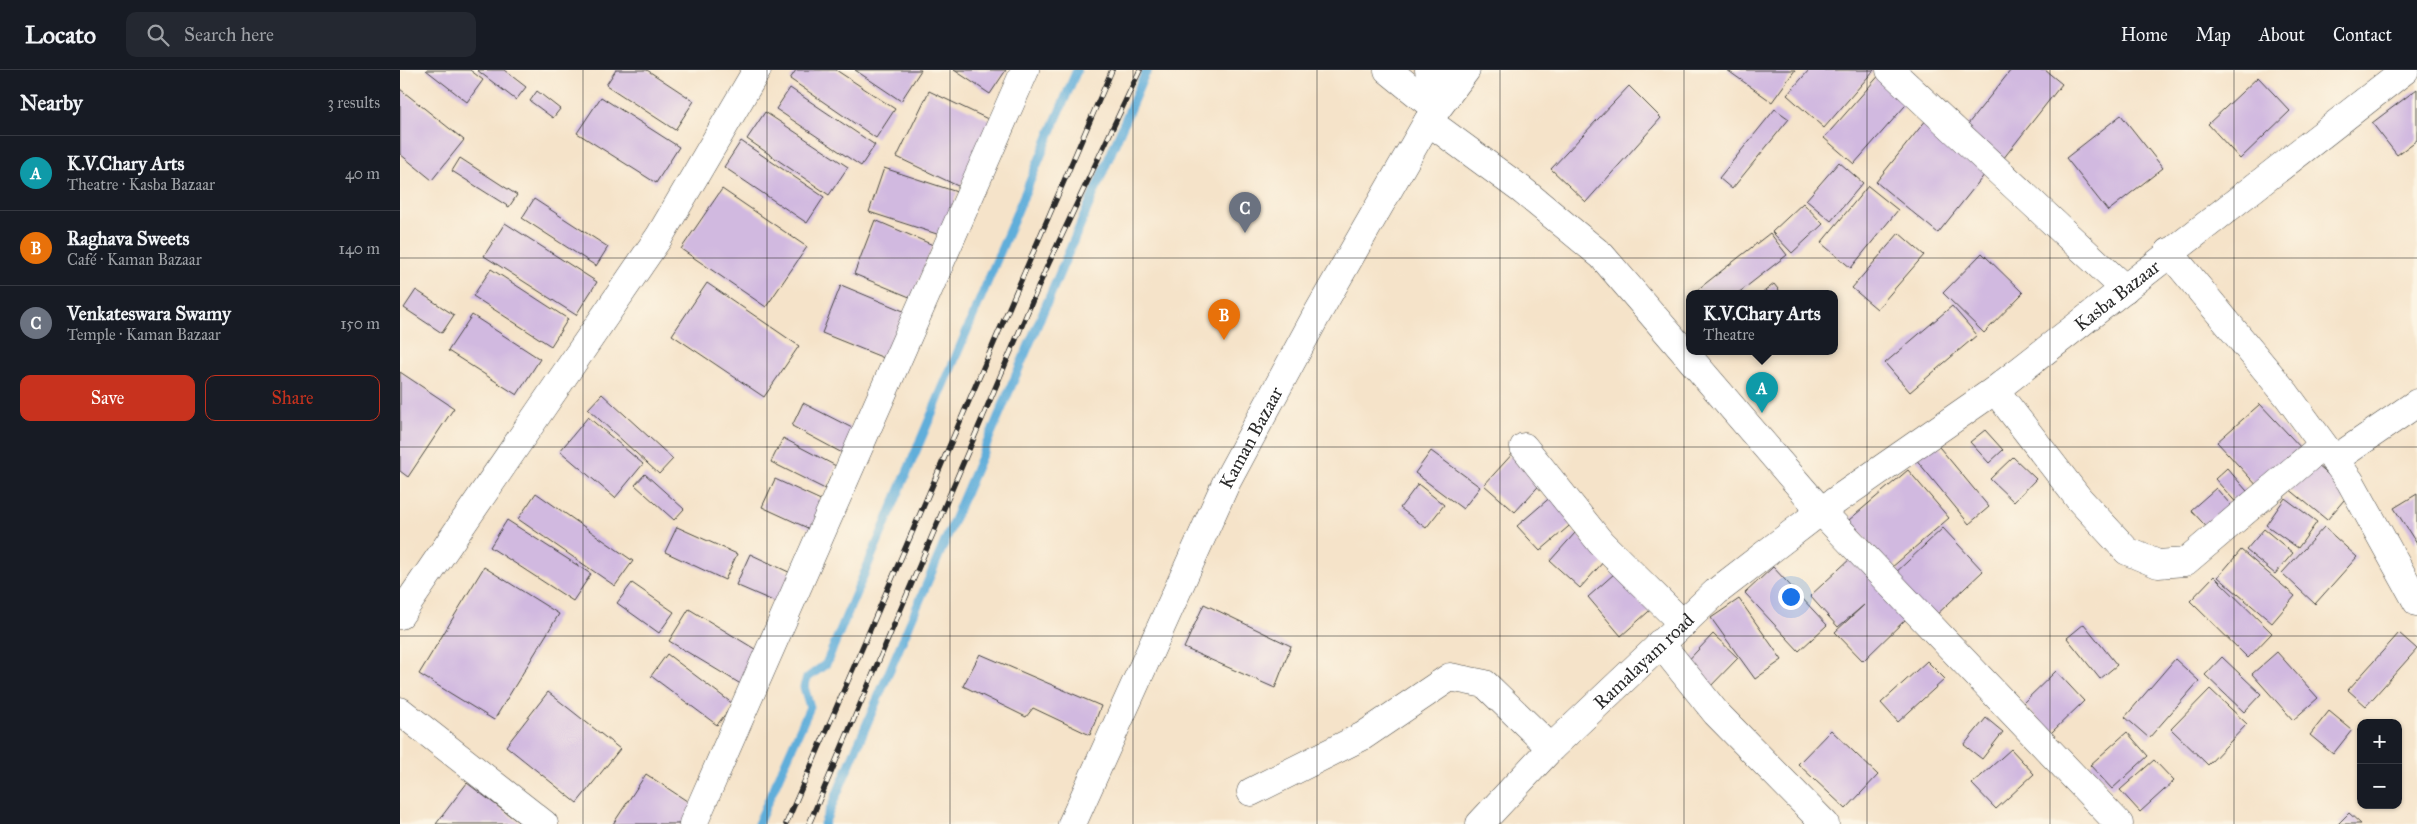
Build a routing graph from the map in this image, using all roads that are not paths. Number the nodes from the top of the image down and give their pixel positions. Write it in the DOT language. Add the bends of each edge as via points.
graph roads {
  1 [pos="757,70"];
  2 [pos="1025,70"];
  3 [pos="1388,70"];
  4 [pos="1429,70"];
  5 [pos="1890,70"];
  6 [pos="2404,70"];
  7 [pos="1445,97"];
  8 [pos="2169,252"];
  9 [pos="2125,289"];
  10 [pos="1686,354"];
  11 [pos="1687,355"];
  12 [pos="1995,390"];
  13 [pos="2417,404"];
  14 [pos="1524,446"];
  15 [pos="2328,453"];
  16 [pos="1821,511"];
  17 [pos="2417,602"];
  18 [pos="400,615"];
  19 [pos="1683,624"];
  20 [pos="1660,643"];
  21 [pos="400,711"];
  22 [pos="1551,748"];
  23 [pos="1251,792"];
  24 [pos="544,824"];
  25 [pos="694,824"];
  26 [pos="1072,824"];
  27 [pos="1480,824"];
  28 [pos="1825,824"];
  29 [pos="2118,824"];
  1 -- 18 [label="street" via="659,237"];
  2 -- 25 [label="street"];
  3 -- 7 [label="street"];
  4 -- 7 [label="street"];
  5 -- 9 [label="street"];
  6 -- 8 [label="street, Kasba Bazaar"];
  7 -- 10 [label="street" via="1522,190 1602,256"];
  7 -- 26 [label="street, Kaman Bazaar" via="1321,308 1226,483"];
  8 -- 9 [label="street, Kasba Bazaar"];
  8 -- 15 [label="street" via="2286,394"];
  9 -- 12 [label="street, Kasba Bazaar"];
  11 -- 16 [label="street"];
  12 -- 15 [label="street" via="2079,499 2115,538 2128,551 2158,564 2185,562"];
  12 -- 16 [label="street, Kasba Bazaar"];
  13 -- 15 [label="street"];
  14 -- 19 [label="street" via="1601,543"];
  15 -- 17 [label="street" via="2350,480"];
  16 -- 19 [label="street, Ramalayam road" via="1716,592"];
  16 -- 29 [label="street"];
  19 -- 20 [label="street, Ramalayam road"];
  20 -- 22 [label="street, Ramalayam road"];
  20 -- 28 [label="street" via="1716,713"];
  21 -- 24 [label="street"];
  22 -- 23 [label="street" via="1485,684 1450,677 1363,736"];
  22 -- 27 [label="street, Ramalayam road"];
}
